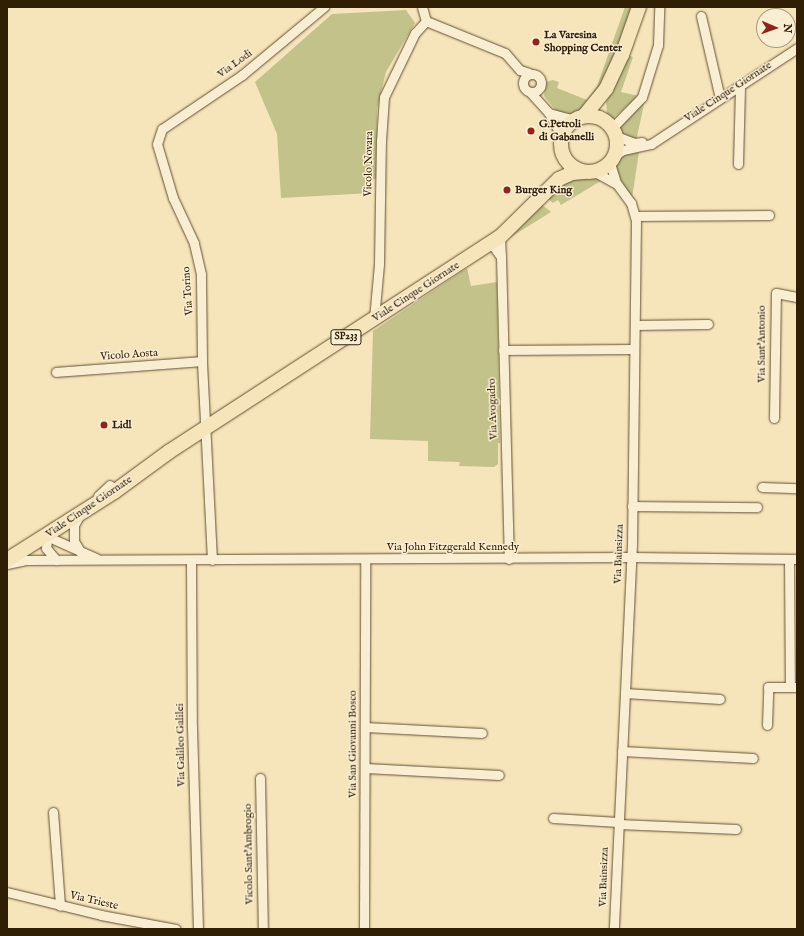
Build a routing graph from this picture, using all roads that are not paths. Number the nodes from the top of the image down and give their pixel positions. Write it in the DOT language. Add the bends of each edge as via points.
graph roads {
  1 [pos="324,7"];
  2 [pos="422,7"];
  3 [pos="639,7"];
  4 [pos="659,7"];
  5 [pos="701,16"];
  6 [pos="426,21"];
  7 [pos="797,48"];
  8 [pos="515,65"];
  9 [pos="529,73"];
  10 [pos="522,84"];
  11 [pos="740,85"];
  12 [pos="541,86"];
  13 [pos="606,88"];
  14 [pos="530,92"];
  15 [pos="720,98"];
  16 [pos="542,104"];
  17 [pos="549,113"];
  18 [pos="580,118"];
  19 [pos="612,129"];
  20 [pos="159,136"];
  21 [pos="659,137"];
  22 [pos="562,148"];
  23 [pos="612,159"];
  24 [pos="738,164"];
  25 [pos="590,172"];
  26 [pos="617,184"];
  27 [pos="769,215"];
  28 [pos="636,216"];
  29 [pos="519,221"];
  30 [pos="496,240"];
  31 [pos="797,297"];
  32 [pos="374,319"];
  33 [pos="708,324"];
  34 [pos="635,325"];
  35 [pos="634,349"];
  36 [pos="503,350"];
  37 [pos="202,362"];
  38 [pos="56,372"];
  39 [pos="774,418"];
  40 [pos="206,428"];
  41 [pos="170,451"];
  42 [pos="110,485"];
  43 [pos="762,487"];
  44 [pos="797,488"];
  45 [pos="632,506"];
  46 [pos="757,507"];
  47 [pos="81,513"];
  48 [pos="47,535"];
  49 [pos="7,552"];
  50 [pos="81,554"];
  51 [pos="631,557"];
  52 [pos="365,559"];
  53 [pos="509,559"];
  54 [pos="793,559"];
  55 [pos="7,560"];
  56 [pos="56,560"];
  57 [pos="192,560"];
  58 [pos="212,560"];
  59 [pos="109,561"];
  60 [pos="7,564"];
  61 [pos="793,687"];
  62 [pos="625,693"];
  63 [pos="720,699"];
  64 [pos="767,725"];
  65 [pos="365,727"];
  66 [pos="482,732"];
  67 [pos="622,751"];
  68 [pos="753,758"];
  69 [pos="365,768"];
  70 [pos="499,775"];
  71 [pos="260,778"];
  72 [pos="53,812"];
  73 [pos="553,818"];
  74 [pos="618,823"];
  75 [pos="736,829"];
  76 [pos="7,892"];
  77 [pos="60,906"];
  78 [pos="176,929"];
  79 [pos="198,929"];
  80 [pos="263,929"];
  81 [pos="364,929"];
  82 [pos="614,929"];
  1 -- 20 [label="street, Via Lodi" via="242,75 162,129"];
  2 -- 6 [label="street"];
  3 -- 13 [label="main road, SP233" via="622,55"];
  4 -- 19 [label="street" via="658,45 642,97"];
  5 -- 15 [label="street"];
  6 -- 8 [label="street" via="505,53"];
  6 -- 32 [label="street, Vicolo Novara" via="415,33 384,97 379,264"];
  7 -- 11 [label="street, Viale Cinque Giornate"];
  8 -- 9 [label="street"];
  8 -- 10 [label="street"];
  9 -- 10 [label="street"];
  9 -- 12 [label="street" via="539,77"];
  10 -- 14 [label="street"];
  11 -- 15 [label="street, Viale Cinque Giornate"];
  11 -- 24 [label="street"];
  12 -- 14 [label="street" via="535,92"];
  12 -- 16 [label="street"];
  13 -- 18 [label="main road, SP233"];
  13 -- 19 [label="main road, SP233" via="602,107"];
  14 -- 16 [label="street"];
  15 -- 21 [label="street, Viale Cinque Giornate"];
  16 -- 17 [label="street"];
  17 -- 18 [label="street"];
  17 -- 22 [label="street" via="559,132"];
  18 -- 19 [label="main road" via="595,117"];
  18 -- 22 [label="main road, SP233" via="565,130"];
  19 -- 21 [label="street, Viale Cinque Giornate" via="640,143"];
  19 -- 23 [label="main road, SP233"];
  20 -- 37 [label="street, Via Torino" via="158,144 173,198 194,243 201,274"];
  21 -- 23 [label="street, Viale Cinque Giornate" via="651,144 623,150"];
  22 -- 25 [label="main road" via="573,167"];
  22 -- 29 [label="main road, Viale Cinque Giornate / SP233" via="555,174"];
  23 -- 25 [label="main road, SP233"];
  23 -- 26 [label="street, Via Bainsizza"];
  25 -- 26 [label="street, Via Bainsizza"];
  25 -- 29 [label="main road, Viale Cinque Giornate / SP233" via="572,173 558,179"];
  26 -- 28 [label="street, Via Bainsizza" via="631,203"];
  27 -- 28 [label="street"];
  28 -- 34 [label="street, Via Bainsizza"];
  29 -- 30 [label="main road, Viale Cinque Giornate / SP233"];
  30 -- 32 [label="main road, Viale Cinque Giornate / SP233"];
  30 -- 36 [label="street, Via Avogadro" via="501,257"];
  31 -- 39 [label="street, Via Sant'Antonio" via="776,293"];
  32 -- 40 [label="main road, Viale Cinque Giornate / SP233"];
  33 -- 34 [label="street"];
  34 -- 35 [label="street, Via Bainsizza"];
  35 -- 36 [label="street"];
  35 -- 45 [label="street, Via Bainsizza"];
  36 -- 53 [label="street, Via Avogadro"];
  37 -- 38 [label="street, Vicolo Aosta"];
  37 -- 40 [label="street, Via Torino"];
  40 -- 41 [label="main road, Viale Cinque Giornate / SP233"];
  40 -- 58 [label="street, Via Torino"];
  41 -- 42 [label="main road, Viale Cinque Giornate / SP233"];
  41 -- 47 [label="main road, Viale Cinque Giornate / SP233"];
  42 -- 48 [label="street" via="48,530"];
  42 -- 49 [label="main road, Viale Cinque Giornate / SP233"];
  43 -- 44 [label="street"];
  45 -- 46 [label="street"];
  45 -- 51 [label="street, Via Bainsizza"];
  47 -- 48 [label="main road, Viale Cinque Giornate / SP233"];
  47 -- 50 [label="street" via="74,525 74,541"];
  48 -- 49 [label="street" via="40,534"];
  48 -- 50 [label="street, Via John Fitzgerald Kennedy"];
  48 -- 55 [label="main road, Viale Cinque Giornate / SP233"];
  48 -- 56 [label="street" via="46,548"];
  50 -- 59 [label="street, Via John Fitzgerald Kennedy"];
  51 -- 53 [label="street, Via John Fitzgerald Kennedy"];
  51 -- 54 [label="street, Via John Fitzgerald Kennedy"];
  51 -- 62 [label="street, Via Bainsizza"];
  52 -- 53 [label="street, Via John Fitzgerald Kennedy"];
  52 -- 58 [label="street, Via John Fitzgerald Kennedy"];
  52 -- 65 [label="street, Via San Giovanni Bosco"];
  54 -- 61 [label="street"];
  56 -- 59 [label="street, Via John Fitzgerald Kennedy"];
  56 -- 60 [label="street, Via John Fitzgerald Kennedy" via="26,560"];
  57 -- 58 [label="street, Via John Fitzgerald Kennedy"];
  57 -- 59 [label="street, Via John Fitzgerald Kennedy"];
  57 -- 79 [label="street, Via Galileo Galilei" via="192,727"];
  61 -- 64 [label="street" via="768,687"];
  62 -- 63 [label="street"];
  62 -- 67 [label="street, Via Bainsizza"];
  65 -- 66 [label="street"];
  65 -- 69 [label="street, Via San Giovanni Bosco"];
  67 -- 68 [label="street"];
  67 -- 74 [label="street, Via Bainsizza"];
  69 -- 70 [label="street"];
  69 -- 81 [label="street, Via San Giovanni Bosco"];
  71 -- 80 [label="street, Vicolo Sant'Ambrogio"];
  72 -- 77 [label="street"];
  73 -- 74 [label="street"];
  74 -- 75 [label="street"];
  74 -- 82 [label="street, Via Bainsizza"];
  76 -- 77 [label="street, Via Trieste"];
  77 -- 78 [label="street, Via Trieste"];
}
